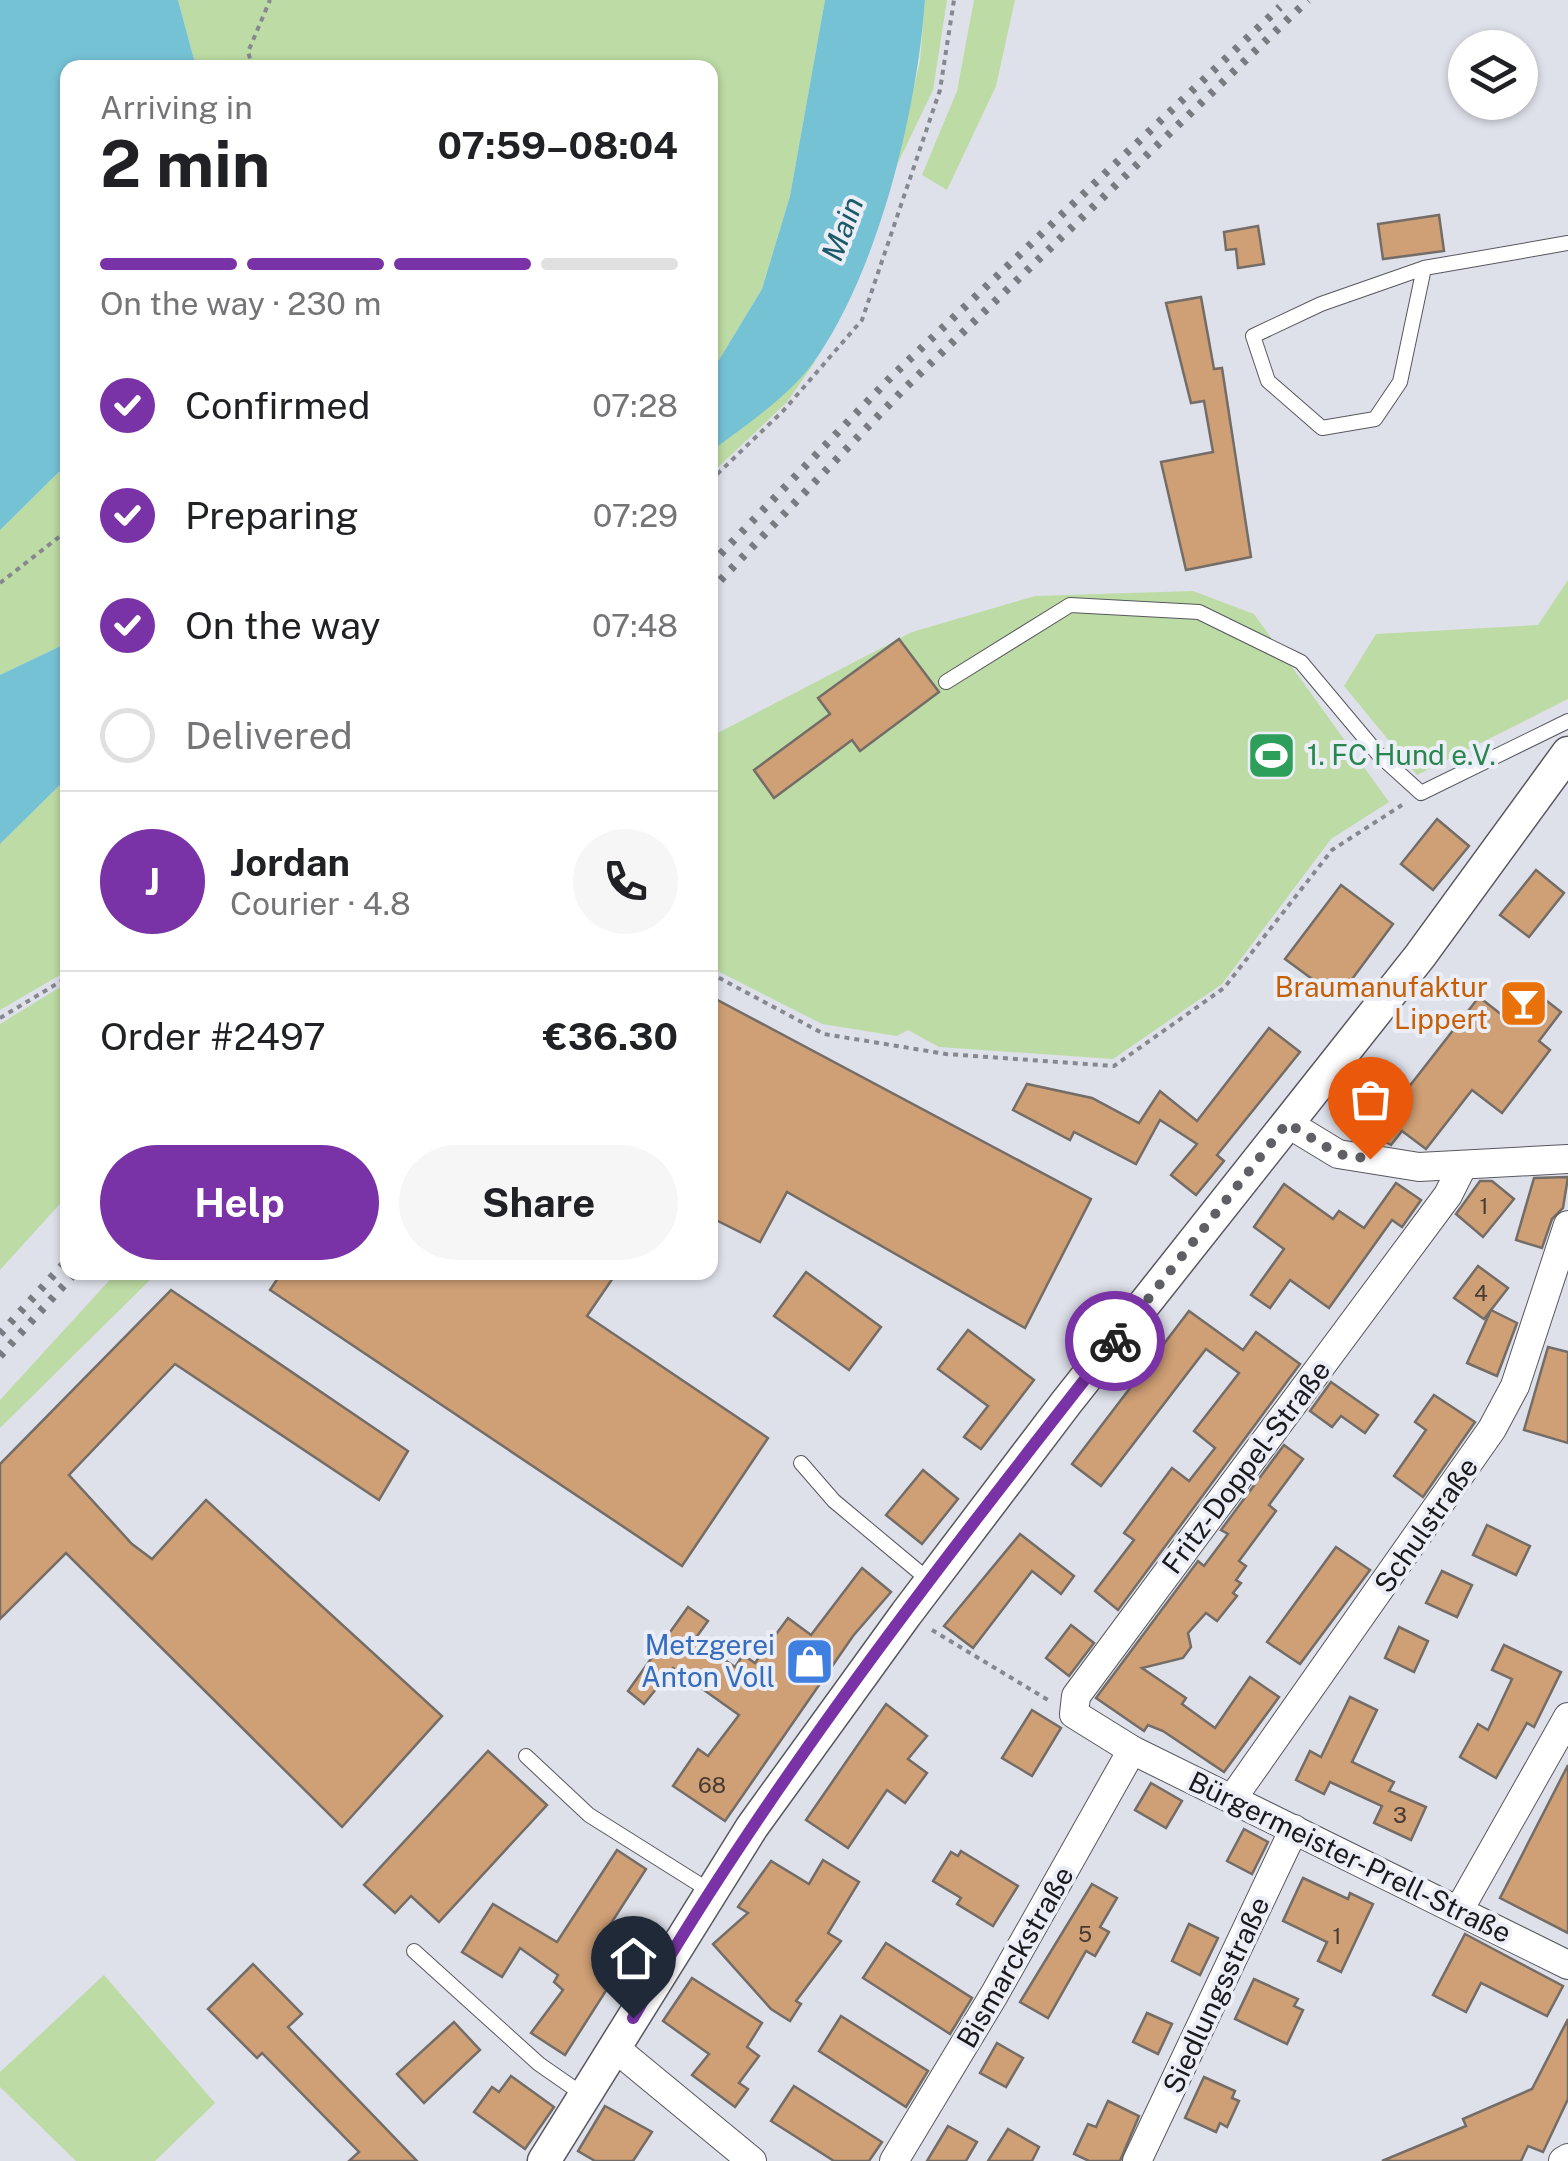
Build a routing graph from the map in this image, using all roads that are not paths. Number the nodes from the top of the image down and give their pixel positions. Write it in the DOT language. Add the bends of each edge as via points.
graph roads {
  1 [pos="1568,243"];
  2 [pos="1424,268"];
  3 [pos="946,682"];
  4 [pos="1568,721"];
  5 [pos="1562,774"];
  6 [pos="1287,1123"];
  7 [pos="1568,1159"];
  8 [pos="1463,1165"];
  9 [pos="1568,1224"];
  10 [pos="801,1464"];
  11 [pos="932,1582"];
  12 [pos="1568,1718"];
  13 [pos="1132,1750"];
  14 [pos="526,1756"];
  15 [pos="1232,1798"];
  16 [pos="1294,1829"];
  17 [pos="711,1891"];
  18 [pos="1459,1910"];
  19 [pos="414,1951"];
  20 [pos="1568,1965"];
  21 [pos="616,2048"];
  22 [pos="585,2096"];
  23 [pos="544,2161"];
  24 [pos="752,2161"];
  25 [pos="894,2161"];
  26 [pos="1137,2161"];
  1 -- 2 [label="lane"];
  2 -- 2 [label="lane" via="1400,382 1375,419 1322,428 1268,381 1253,336"];
  3 -- 4 [label="lane" via="1070,605 1200,612 1301,662 1379,755 1421,793"];
  5 -- 6 [label="street"];
  6 -- 8 [label="street" via="1338,1154"];
  6 -- 11 [label="street"];
  7 -- 8 [label="street"];
  8 -- 13 [label="street, Fritz-Doppel-Straße" via="1448,1195 1076,1696 1074,1714"];
  9 -- 15 [label="street, Schulstraße" via="1515,1386 1492,1429"];
  10 -- 11 [label="lane" via="834,1501"];
  11 -- 17 [label="street"];
  12 -- 18 [label="street"];
  13 -- 15 [label="street, Bürgermeister-Prell-Straße"];
  13 -- 25 [label="street, Bismarckstraße"];
  14 -- 17 [label="lane" via="589,1814"];
  15 -- 16 [label="street, Bürgermeister-Prell-Straße"];
  16 -- 18 [label="street, Bürgermeister-Prell-Straße"];
  16 -- 26 [label="street, Siedlungsstraße"];
  17 -- 21 [label="street"];
  18 -- 20 [label="street, Bürgermeister-Prell-Straße"];
  19 -- 22 [label="lane" via="539,2064"];
  21 -- 22 [label="street"];
  21 -- 24 [label="street"];
  22 -- 23 [label="street"];
}
